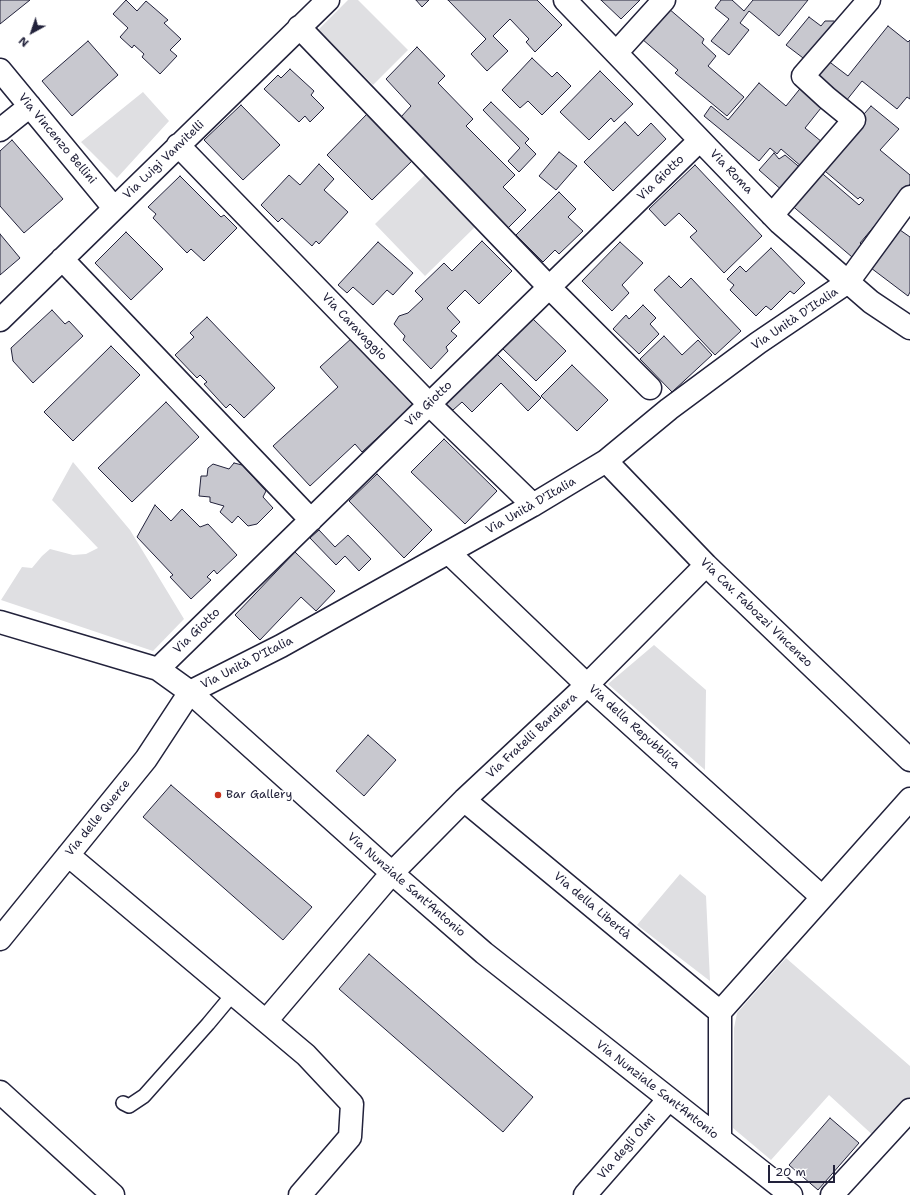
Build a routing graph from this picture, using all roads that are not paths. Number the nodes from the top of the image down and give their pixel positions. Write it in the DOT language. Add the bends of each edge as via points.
graph roads {
  1 [pos="328,0"];
  2 [pos="565,0"];
  3 [pos="664,0"];
  4 [pos="869,0"];
  5 [pos="299,27"];
  6 [pos="616,53"];
  7 [pos="0,70"];
  8 [pos="30,106"];
  9 [pos="0,130"];
  10 [pos="700,140"];
  11 [pos="178,145"];
  12 [pos="910,197"];
  13 [pos="114,208"];
  14 [pos="772,215"];
  15 [pos="62,260"];
  16 [pos="848,282"];
  17 [pos="549,287"];
  18 [pos="0,320"];
  19 [pos="910,328"];
  20 [pos="650,388"];
  21 [pos="429,404"];
  22 [pos="606,461"];
  23 [pos="533,506"];
  24 [pos="311,520"];
  25 [pos="449,553"];
  26 [pos="706,565"];
  27 [pos="0,622"];
  28 [pos="158,669"];
  29 [pos="587,685"];
  30 [pos="190,692"];
  31 [pos="910,760"];
  32 [pos="910,799"];
  33 [pos="464,800"];
  34 [pos="68,855"];
  35 [pos="392,873"];
  36 [pos="822,897"];
  37 [pos="0,939"];
  38 [pos="233,994"];
  39 [pos="720,1012"];
  40 [pos="266,1021"];
  41 [pos="0,1092"];
  42 [pos="669,1099"];
  43 [pos="123,1103"];
  44 [pos="910,1110"];
  45 [pos="720,1139"];
  46 [pos="113,1195"];
  47 [pos="300,1195"];
  48 [pos="585,1195"];
  49 [pos="791,1195"];
  50 [pos="832,1195"];
  1 -- 5 [label="street, Via Luigi Vanvitelli"];
  2 -- 6 [label="street, Via Roma"];
  3 -- 6 [label="street"];
  4 -- 14 [label="street" via="803,76 854,120"];
  5 -- 11 [label="street, Via Luigi Vanvitelli"];
  5 -- 17 [label="street"];
  6 -- 10 [label="street, Via Roma"];
  7 -- 8 [label="street, Via Vincenzo Bellini"];
  8 -- 9 [label="street"];
  8 -- 13 [label="street, Via Vincenzo Bellini"];
  10 -- 14 [label="street, Via Roma"];
  10 -- 17 [label="street, Via Giotto"];
  11 -- 13 [label="street, Via Luigi Vanvitelli"];
  11 -- 21 [label="street, Via Caravaggio"];
  12 -- 16 [label="street, Via Unità D'Italia"];
  13 -- 15 [label="street, Via Luigi Vanvitelli"];
  14 -- 16 [label="street, Via Roma"];
  15 -- 18 [label="street, Via Luigi Vanvitelli"];
  15 -- 24 [label="street"];
  16 -- 19 [label="street, Via Roma" via="871,302"];
  16 -- 22 [label="street, Via Unità D'Italia" via="758,343"];
  17 -- 20 [label="street"];
  17 -- 21 [label="street, Via Giotto"];
  21 -- 23 [label="street, Via Caravaggio"];
  21 -- 24 [label="street, Via Giotto"];
  22 -- 23 [label="street, Via Unità D'Italia"];
  22 -- 26 [label="street, Via Cav. Fabozzi Vincenzo"];
  23 -- 25 [label="street, Via Unità D'Italia"];
  24 -- 28 [label="street, Via Giotto"];
  25 -- 29 [label="street, Via della Repubblica"];
  25 -- 30 [label="street, Via Unità D'Italia" via="281,646"];
  26 -- 29 [label="street, Via Fratelli Bandiera"];
  26 -- 31 [label="street, Via Cav. Fabozzi Vincenzo"];
  27 -- 28 [label="street, Via Nunziale Sant'Antonio"];
  28 -- 30 [label="street, Via Nunziale Sant'Antonio"];
  29 -- 33 [label="street, Via Fratelli Bandiera"];
  29 -- 36 [label="street, Via della Repubblica"];
  30 -- 34 [label="street, Via delle Querce" via="146,759"];
  30 -- 35 [label="street, Via Nunziale Sant'Antonio"];
  32 -- 36 [label="street"];
  33 -- 35 [label="street, Via Fratelli Bandiera"];
  33 -- 39 [label="street, Via della Libertà"];
  34 -- 37 [label="street, Via delle Querce"];
  34 -- 38 [label="street"];
  35 -- 40 [label="street, Via Fratelli Bandiera"];
  35 -- 42 [label="street, Via Nunziale Sant'Antonio" via="484,953"];
  36 -- 39 [label="street"];
  38 -- 40 [label="street"];
  38 -- 43 [label="lane" via="144,1096 129,1106"];
  39 -- 45 [label="street"];
  40 -- 47 [label="street" via="306,1054 352,1104 350,1137"];
  41 -- 46 [label="street"];
  42 -- 45 [label="street, Via Nunziale Sant'Antonio"];
  42 -- 48 [label="street, Via degli Olmi"];
  44 -- 50 [label="street"];
  45 -- 49 [label="street, Via Nunziale Sant'Antonio"];
}
